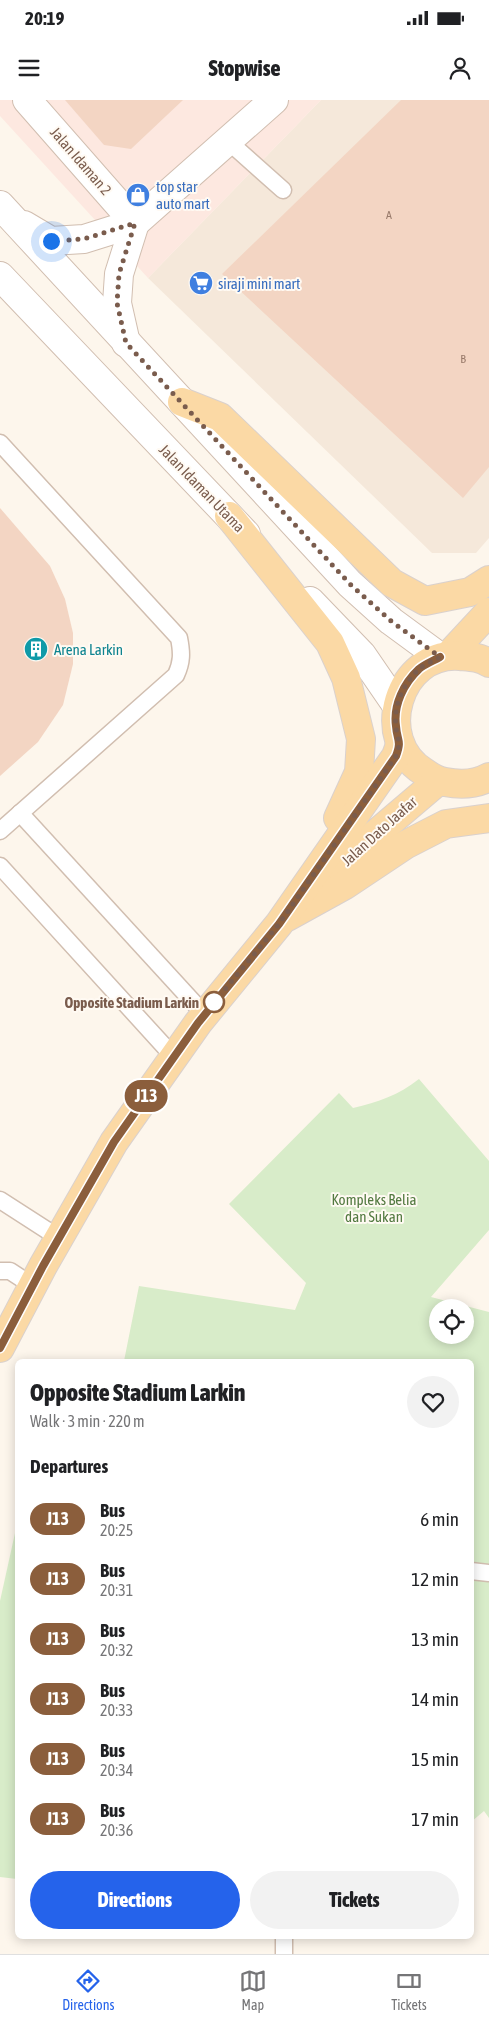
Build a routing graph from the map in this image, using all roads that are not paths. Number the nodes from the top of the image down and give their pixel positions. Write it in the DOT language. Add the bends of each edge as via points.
graph roads {
  1 [pos="27,100"];
  2 [pos="263,104"];
  3 [pos="228,141"];
  4 [pos="283,190"];
  5 [pos="5,211"];
  6 [pos="135,223"];
  7 [pos="0,276"];
  8 [pos="126,343"];
  9 [pos="182,402"];
  10 [pos="0,443"];
  11 [pos="229,516"];
  12 [pos="489,580"];
  13 [pos="489,612"];
  14 [pos="444,656"];
  15 [pos="489,663"];
  16 [pos="397,706"];
  17 [pos="400,745"];
  18 [pos="489,777"];
  19 [pos="438,781"];
  20 [pos="20,813"];
  21 [pos="489,818"];
  22 [pos="0,831"];
  23 [pos="0,866"];
  24 [pos="309,881"];
  25 [pos="283,921"];
  26 [pos="205,1015"];
  27 [pos="174,1057"];
  28 [pos="0,1200"];
  29 [pos="59,1238"];
  30 [pos="0,1271"];
  31 [pos="32,1286"];
  32 [pos="0,1348"];
  33 [pos="474,1571"];
  34 [pos="489,1573"];
  35 [pos="284,1939"];
  36 [pos="284,1954"];
  1 -- 6 [label="street, Jalan Idaman 2"];
  2 -- 3 [label="street"];
  3 -- 4 [label="lane"];
  3 -- 6 [label="street"];
  5 -- 6 [label="street" via="51,241 84,239"];
  5 -- 8 [label="street"];
  6 -- 8 [label="street" via="119,274 117,303"];
  7 -- 11 [label="street, Jalan Idaman Utama"];
  8 -- 9 [label="street"];
  9 -- 12 [label="main road" via="220,417 392,583 425,601 470,592"];
  9 -- 14 [label="street" via="350,584 391,621"];
  10 -- 20 [label="lane" via="179,638 182,653 176,675"];
  11 -- 16 [label="street, Jalan Idaman Utama" via="362,655"];
  11 -- 24 [label="main road" via="330,643 346,678 361,739 359,772"];
  13 -- 14 [label="main road"];
  14 -- 15 [label="main road" via="480,658"];
  14 -- 16 [label="main road" via="420,668 405,685"];
  16 -- 17 [label="main road"];
  17 -- 19 [label="main road" via="415,767"];
  17 -- 24 [label="main road, Jalan Dato Jaafar" via="396,756"];
  18 -- 19 [label="main road" via="482,782 460,785"];
  19 -- 25 [label="main road, Jalan Dato Jaafar" via="358,848"];
  20 -- 22 [label="lane"];
  20 -- 26 [label="lane"];
  21 -- 25 [label="main road" via="446,824 405,845"];
  23 -- 27 [label="lane"];
  24 -- 25 [label="main road, Jalan Dato Jaafar"];
  25 -- 26 [label="main road, Jalan Dato Jaafar"];
  26 -- 27 [label="main road, Jalan Dato Jaafar"];
  27 -- 29 [label="main road, Jalan Dato Jaafar" via="114,1142"];
  28 -- 29 [label="lane"];
  29 -- 31 [label="main road, Jalan Dato Jaafar"];
  30 -- 31 [label="lane" via="10,1271"];
  31 -- 32 [label="main road, Jalan Dato Jaafar"];
  33 -- 34 [label="lane"];
  35 -- 36 [label="lane"];
}
